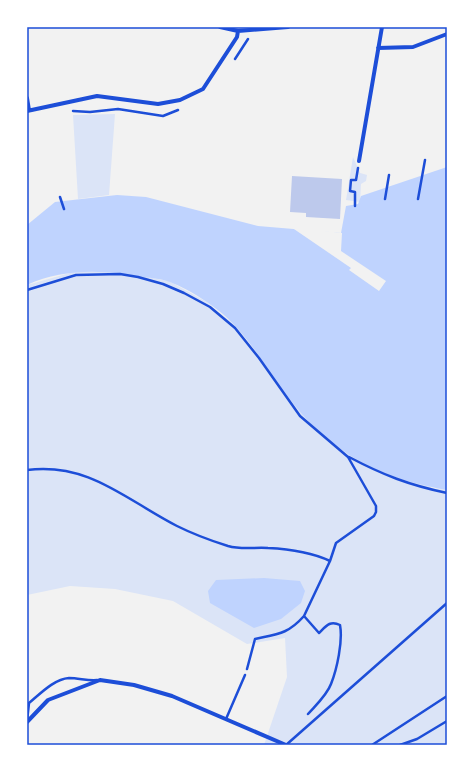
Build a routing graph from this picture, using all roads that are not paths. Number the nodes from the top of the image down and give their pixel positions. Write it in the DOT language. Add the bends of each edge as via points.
graph roads {
  1 [pos="220,27"];
  2 [pos="288,27"];
  3 [pos="382,27"];
  4 [pos="238,31"];
  5 [pos="447,34"];
  6 [pos="378,48"];
  7 [pos="27,98"];
  8 [pos="28,110"];
  9 [pos="359,161"];
  10 [pos="447,603"];
  11 [pos="245,675"];
  12 [pos="100,680"];
  13 [pos="447,696"];
  14 [pos="226,720"];
  15 [pos="27,721"];
  16 [pos="286,745"];
  17 [pos="372,745"];
  1 -- 4 [label="street"];
  2 -- 4 [label="street"];
  3 -- 6 [label="street"];
  4 -- 8 [label="street" via="237,37 203,89 180,100 158,104 97,96"];
  5 -- 6 [label="street" via="413,47"];
  6 -- 9 [label="street"];
  7 -- 8 [label="street"];
  10 -- 16 [label="lane"];
  11 -- 14 [label="lane"];
  12 -- 14 [label="street" via="134,685 172,696"];
  12 -- 15 [label="street" via="48,700"];
  12 -- 15 [label="lane" via="66,678 46,688 29,703"];
  13 -- 17 [label="lane"];
  14 -- 16 [label="street"];
}
